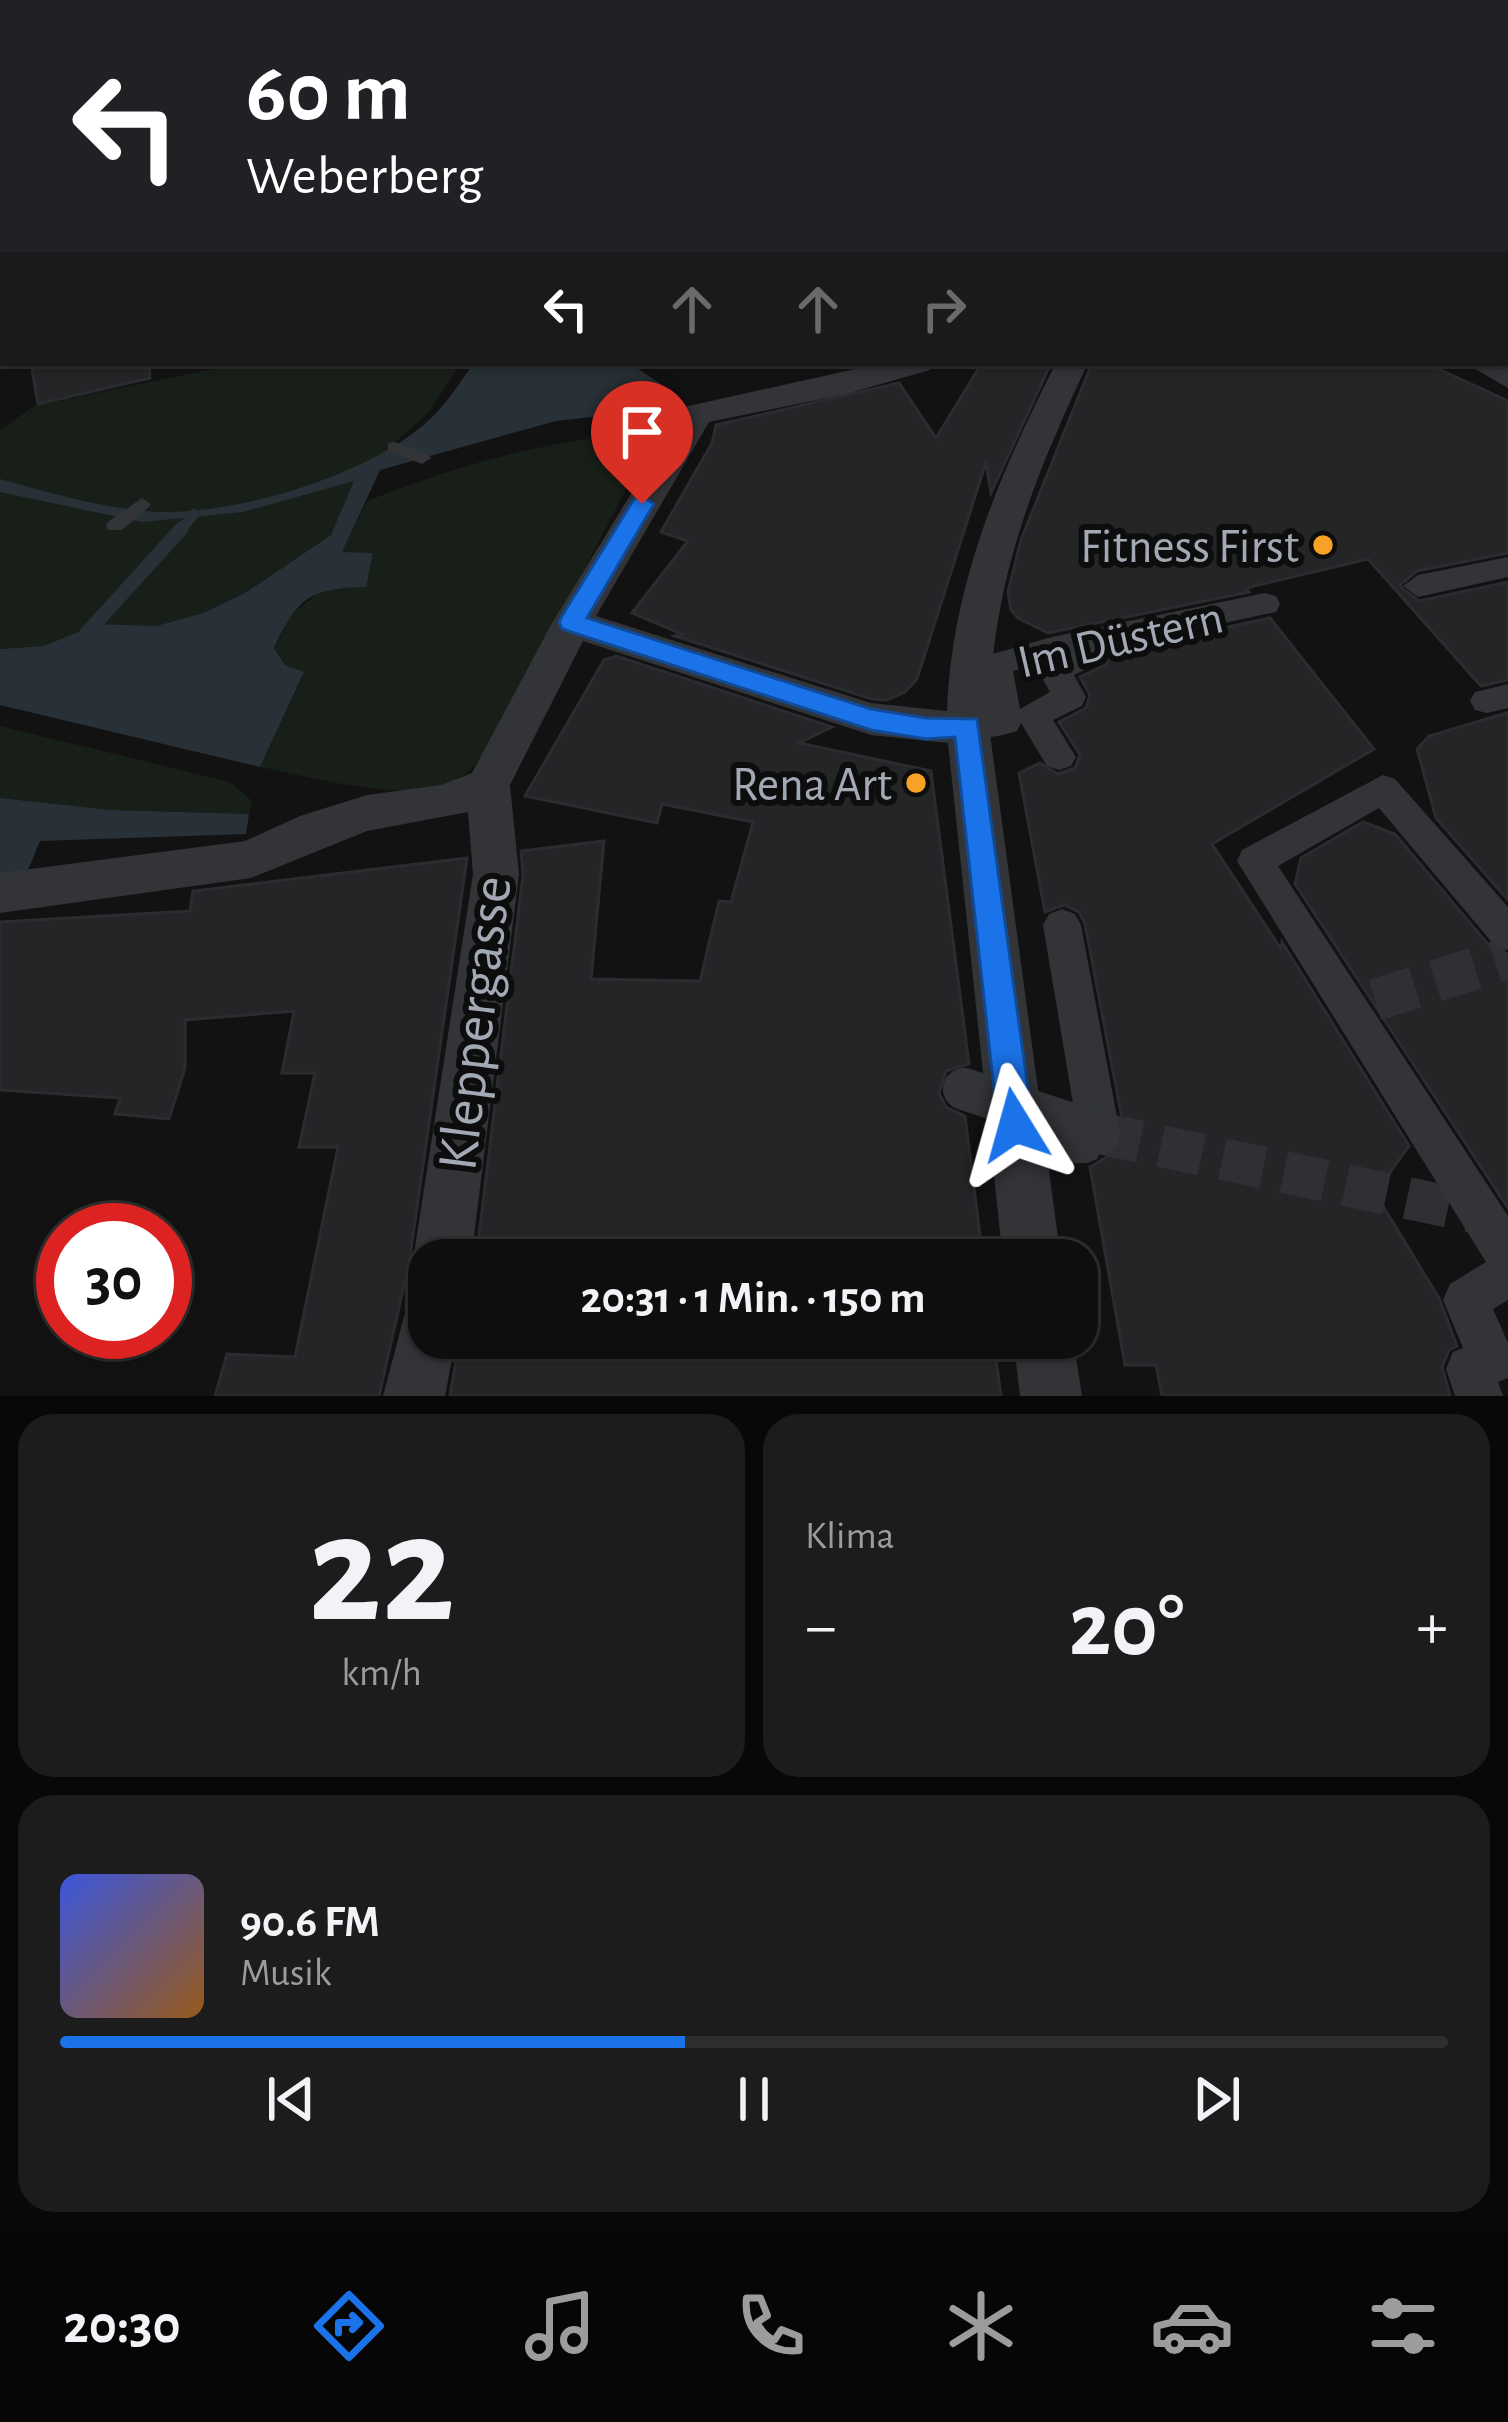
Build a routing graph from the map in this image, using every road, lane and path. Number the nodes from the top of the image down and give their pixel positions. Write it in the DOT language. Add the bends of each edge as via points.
graph roads {
  1 [pos="908,366"];
  2 [pos="1071,366"];
  3 [pos="394,447"];
  4 [pos="422,458"];
  5 [pos="142,504"];
  6 [pos="115,526"];
  7 [pos="1508,567"];
  8 [pos="1418,586"];
  9 [pos="572,622"];
  10 [pos="968,726"];
  11 [pos="1058,757"];
  12 [pos="488,785"];
  13 [pos="0,892"];
  14 [pos="1062,925"];
  15 [pos="1508,934"];
  16 [pos="964,1089"];
  17 [pos="1093,1141"];
  18 [pos="1018,1152"];
  19 [pos="445,1239"];
  20 [pos="1029,1239"];
  21 [pos="1505,1277"];
  22 [pos="422,1359"];
  23 [pos="1046,1359"];
  24 [pos="414,1396"];
  25 [pos="1051,1396"];
  26 [pos="1478,1396"];
  1 -- 9 [label="street" via="696,414"];
  2 -- 10 [label="street" via="1008,495 978,596"];
  3 -- 4 [label="lane"];
  5 -- 6 [label="lane"];
  7 -- 8 [label="street"];
  9 -- 10 [label="street" via="871,719"];
  9 -- 12 [label="street"];
  10 -- 11 [label="street, Im Düstern" via="1005,722 996,664 1268,610 1093,652 1054,671 1070,697 1033,715"];
  10 -- 18 [label="street"];
  12 -- 13 [label="street" via="446,802 367,813 251,859"];
  12 -- 19 [label="street, Kleppergasse" via="496,874"];
  14 -- 17 [label="street"];
  15 -- 21 [label="street" via="1383,789 1256,862 1362,1004"];
  16 -- 17 [label="street, bridge"];
  17 -- 18 [label="lane"];
  18 -- 20 [label="street"];
  21 -- 26 [label="street" via="1466,1300 1492,1361 1470,1369"];
  22 -- 24 [label="street"];
  23 -- 25 [label="street"];
}
